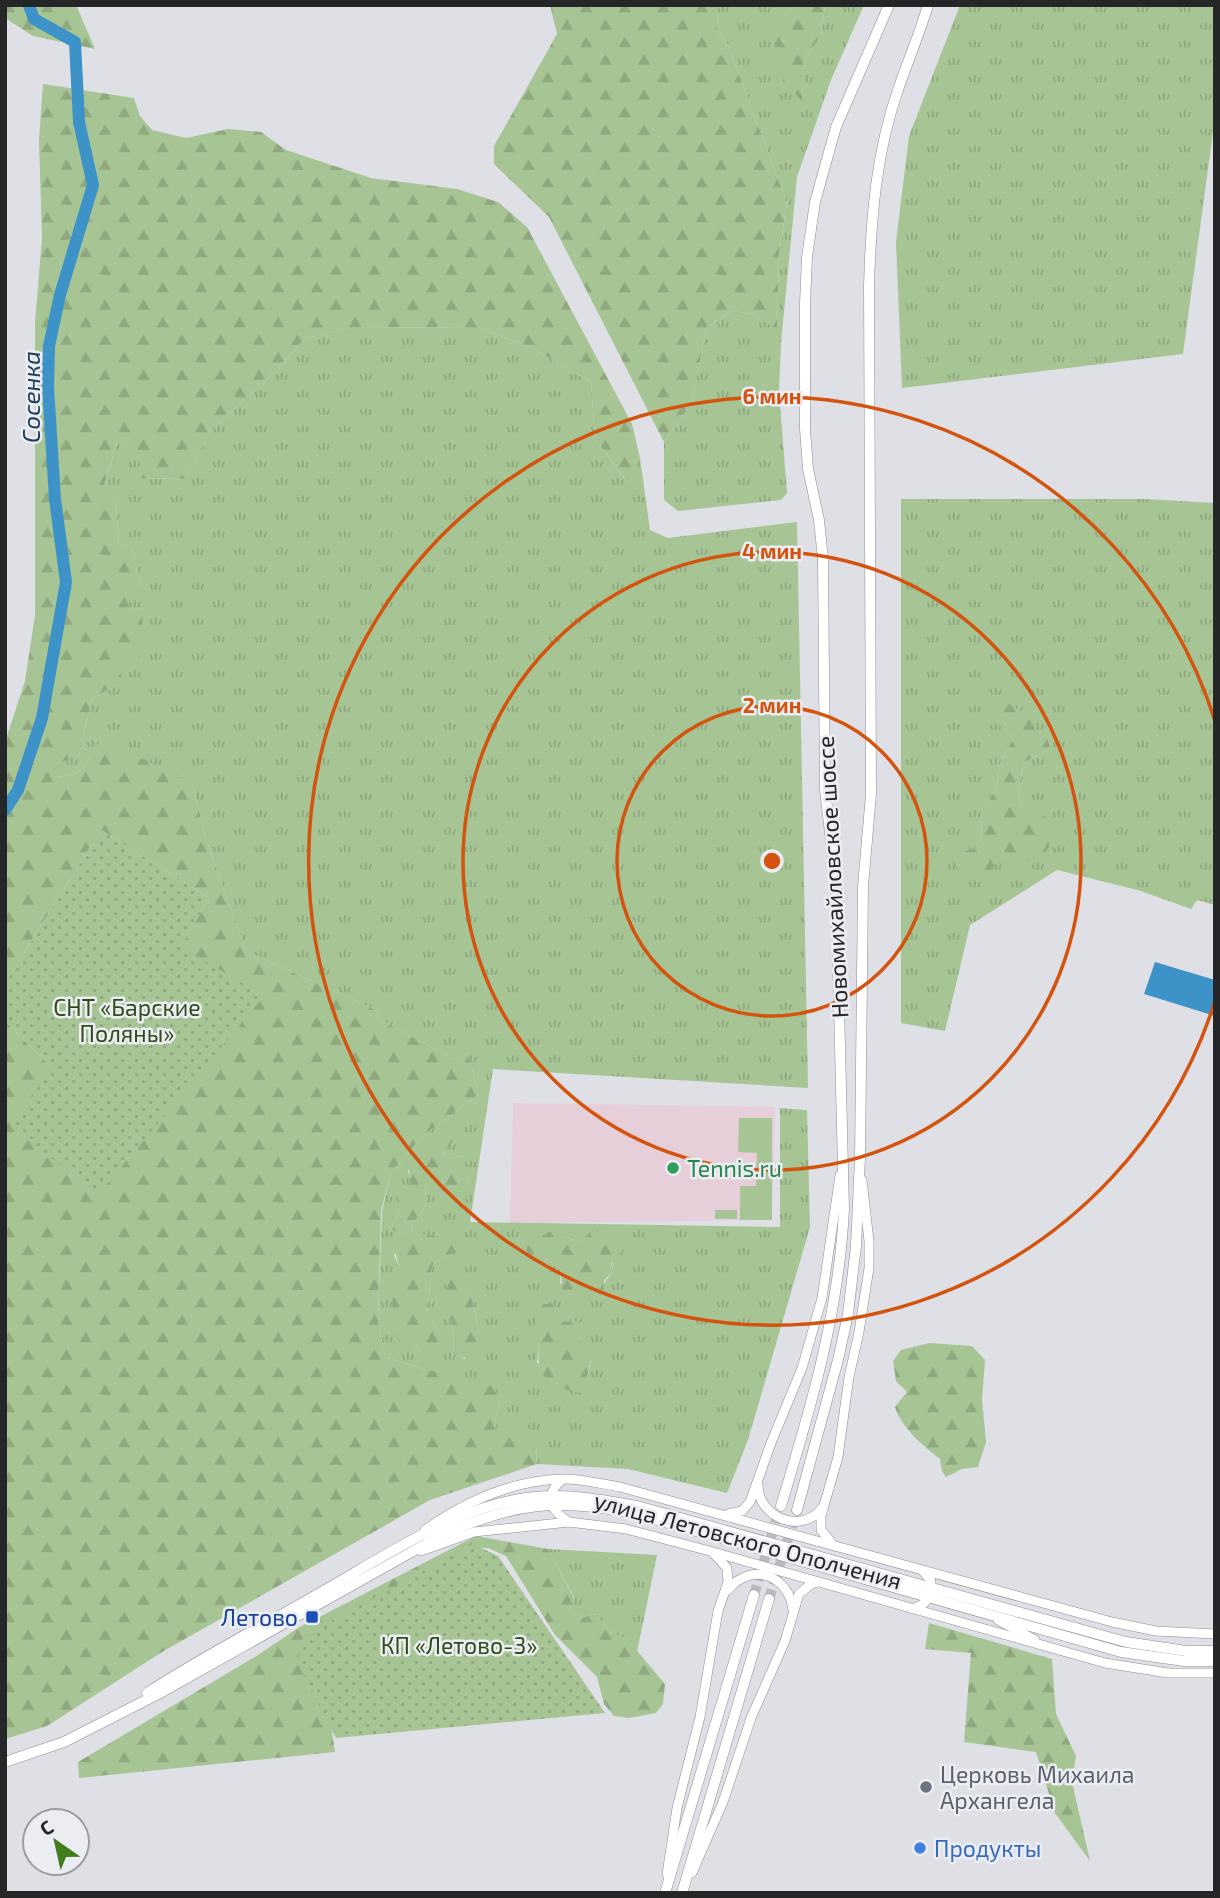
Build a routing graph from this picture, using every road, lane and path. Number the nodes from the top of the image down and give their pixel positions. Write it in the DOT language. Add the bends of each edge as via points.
graph roads {
  1 [pos="889,5"];
  2 [pos="928,5"];
  3 [pos="843,1156"];
  4 [pos="859,1158"];
  5 [pos="564,1479"];
  6 [pos="758,1480"];
  7 [pos="552,1499"];
  8 [pos="825,1505"];
  9 [pos="780,1506"];
  10 [pos="797,1510"];
  11 [pos="720,1514"];
  12 [pos="569,1522"];
  13 [pos="835,1545"];
  14 [pos="706,1550"];
  15 [pos="398,1554"];
  16 [pos="923,1571"];
  17 [pos="820,1582"];
  18 [pos="931,1593"];
  19 [pos="724,1595"];
  20 [pos="754,1595"];
  21 [pos="769,1599"];
  22 [pos="912,1609"];
  23 [pos="793,1612"];
  24 [pos="985,1613"];
  25 [pos="1215,1634"];
  26 [pos="1053,1650"];
  27 [pos="1215,1651"];
  28 [pos="1215,1661"];
  29 [pos="1215,1674"];
  30 [pos="5,1762"];
  31 [pos="665,1893"];
  32 [pos="682,1893"];
  1 -- 3 [label="main road, Новомихайловское шоссе" via="836,127 815,202 805,304 807,469 823,559 825,790 836,886"];
  2 -- 4 [label="main road, Новомихайловское шоссе" via="887,127 871,226 871,794 863,873"];
  3 -- 6 [label="street" via="819,1311"];
  3 -- 9 [label="main road, Новомихайловское шоссе" via="842,1245 834,1310"];
  4 -- 8 [label="street" via="869,1268 838,1457"];
  4 -- 10 [label="main road, Новомихайловское шоссе" via="848,1314"];
  5 -- 7 [label="street" via="555,1485"];
  5 -- 11 [label="street" via="620,1487"];
  5 -- 15 [label="street" via="518,1485 472,1501 442,1518"];
  6 -- 8 [label="street" via="766,1510 785,1520 804,1521"];
  6 -- 11 [label="street" via="746,1507"];
  7 -- 12 [label="street" via="555,1514"];
  7 -- 15 [label="main road, улица Летовского Ополчения" via="474,1520"];
  7 -- 18 [label="main road, улица Летовского Ополчения" via="582,1496 637,1506"];
  8 -- 13 [label="street" via="821,1530"];
  11 -- 13 [label="street"];
  12 -- 14 [label="street" via="626,1530"];
  12 -- 15 [label="street" via="474,1532"];
  13 -- 16 [label="street"];
  14 -- 17 [label="street"];
  14 -- 19 [label="street" via="727,1568"];
  15 -- 30 [label="main road, улица Летовского Ополчения" via="162,1692 64,1742"];
  16 -- 18 [label="street" via="931,1581"];
  16 -- 25 [label="street" via="1112,1622 1156,1631"];
  17 -- 22 [label="street"];
  17 -- 23 [label="street" via="802,1591"];
  18 -- 22 [label="street"];
  18 -- 24 [label="main road, улица Летовского Ополчения"];
  18 -- 27 [label="main road, улица Летовского Ополчения" via="1126,1642"];
  19 -- 23 [label="street" via="740,1578 765,1576 782,1584"];
  19 -- 31 [label="street" via="677,1808"];
  20 -- 31 [label="main road"];
  21 -- 32 [label="main road"];
  22 -- 26 [label="street"];
  23 -- 32 [label="street" via="723,1802"];
  24 -- 26 [label="street"];
  24 -- 28 [label="main road, улица Летовского Ополчения" via="1121,1652"];
  26 -- 29 [label="street" via="1136,1668"];
}
